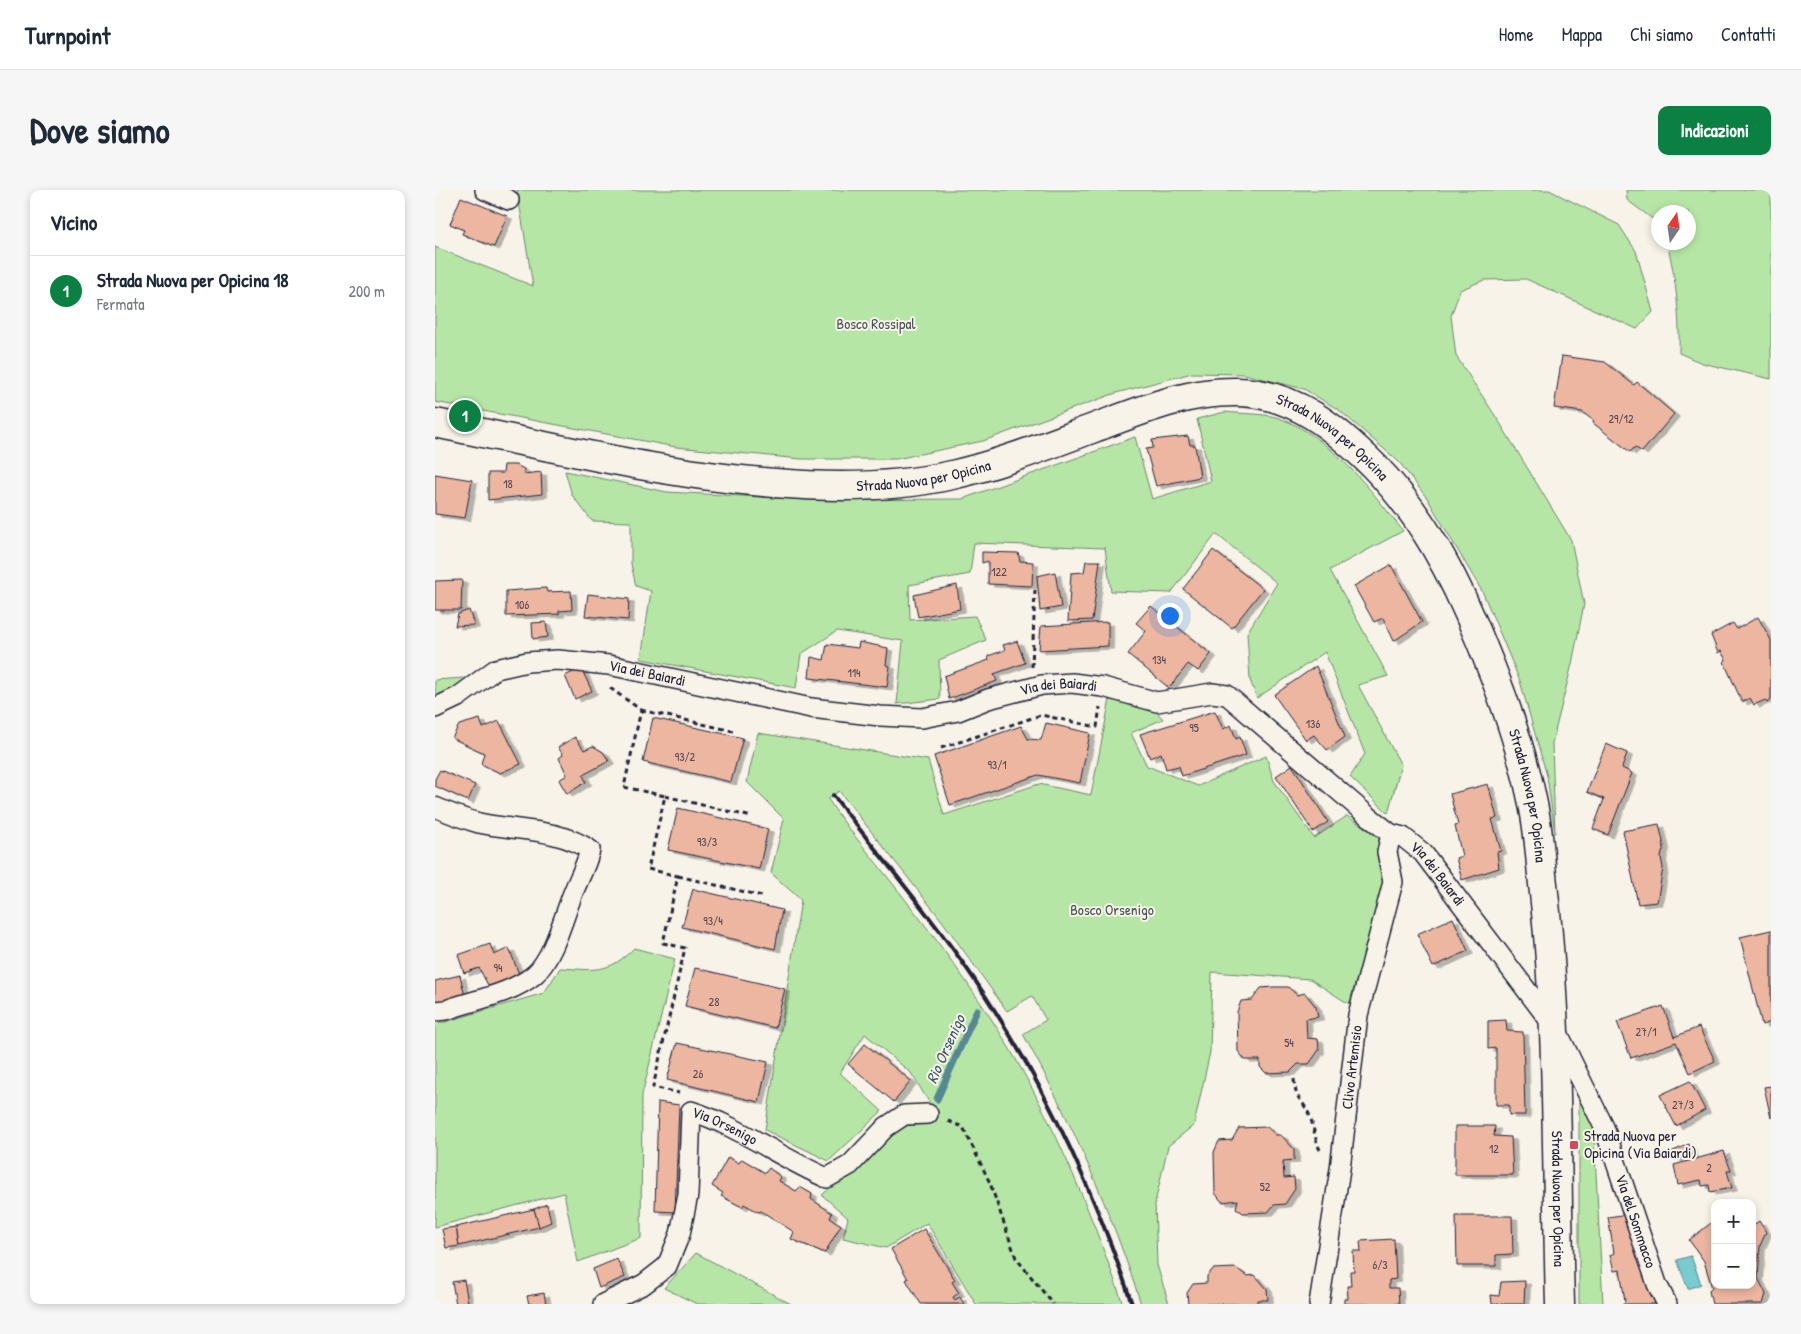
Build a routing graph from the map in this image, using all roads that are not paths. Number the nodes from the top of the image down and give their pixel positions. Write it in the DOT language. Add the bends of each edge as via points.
graph roads {
  1 [pos="485,190"];
  2 [pos="509,200"];
  3 [pos="435,423"];
  4 [pos="435,708"];
  5 [pos="435,807"];
  6 [pos="1391,834"];
  7 [pos="435,1011"];
  8 [pos="1556,1029"];
  9 [pos="928,1114"];
  10 [pos="603,1304"];
  11 [pos="1319,1304"];
  12 [pos="1560,1304"];
  13 [pos="1667,1304"];
  1 -- 2 [label="street"];
  3 -- 8 [label="main road, Strada Nuova per Opicina" via="662,470 807,486 869,486 951,476 993,464 1166,400 1242,392 1299,406 1327,424 1389,482 1420,522 1441,556 1469,614 1502,693 1535,811 1551,950"];
  4 -- 6 [label="street, Via dei Baiardi" via="458,697 496,669 558,660 609,665 811,708 880,716 922,718 958,711 1031,688 1072,683 1103,687 1157,702 1212,693 1227,695 1315,773"];
  5 -- 7 [label="street" via="477,822 577,841 590,850 587,866 574,890 550,953 535,974 517,986"];
  6 -- 8 [label="street, Via dei Baiardi" via="1403,837 1437,869"];
  6 -- 11 [label="street, Clivo Artemisio" via="1387,852 1393,882 1357,1015 1340,1169"];
  8 -- 12 [label="main road, Strada Nuova per Opicina"];
  8 -- 13 [label="street, Via del Sommacco" via="1604,1127 1657,1284"];
  9 -- 10 [label="street, Via Orsenigo" via="904,1115 886,1127 850,1165 827,1178 716,1119 691,1111 689,1195 680,1234 667,1266 644,1284"];
}
